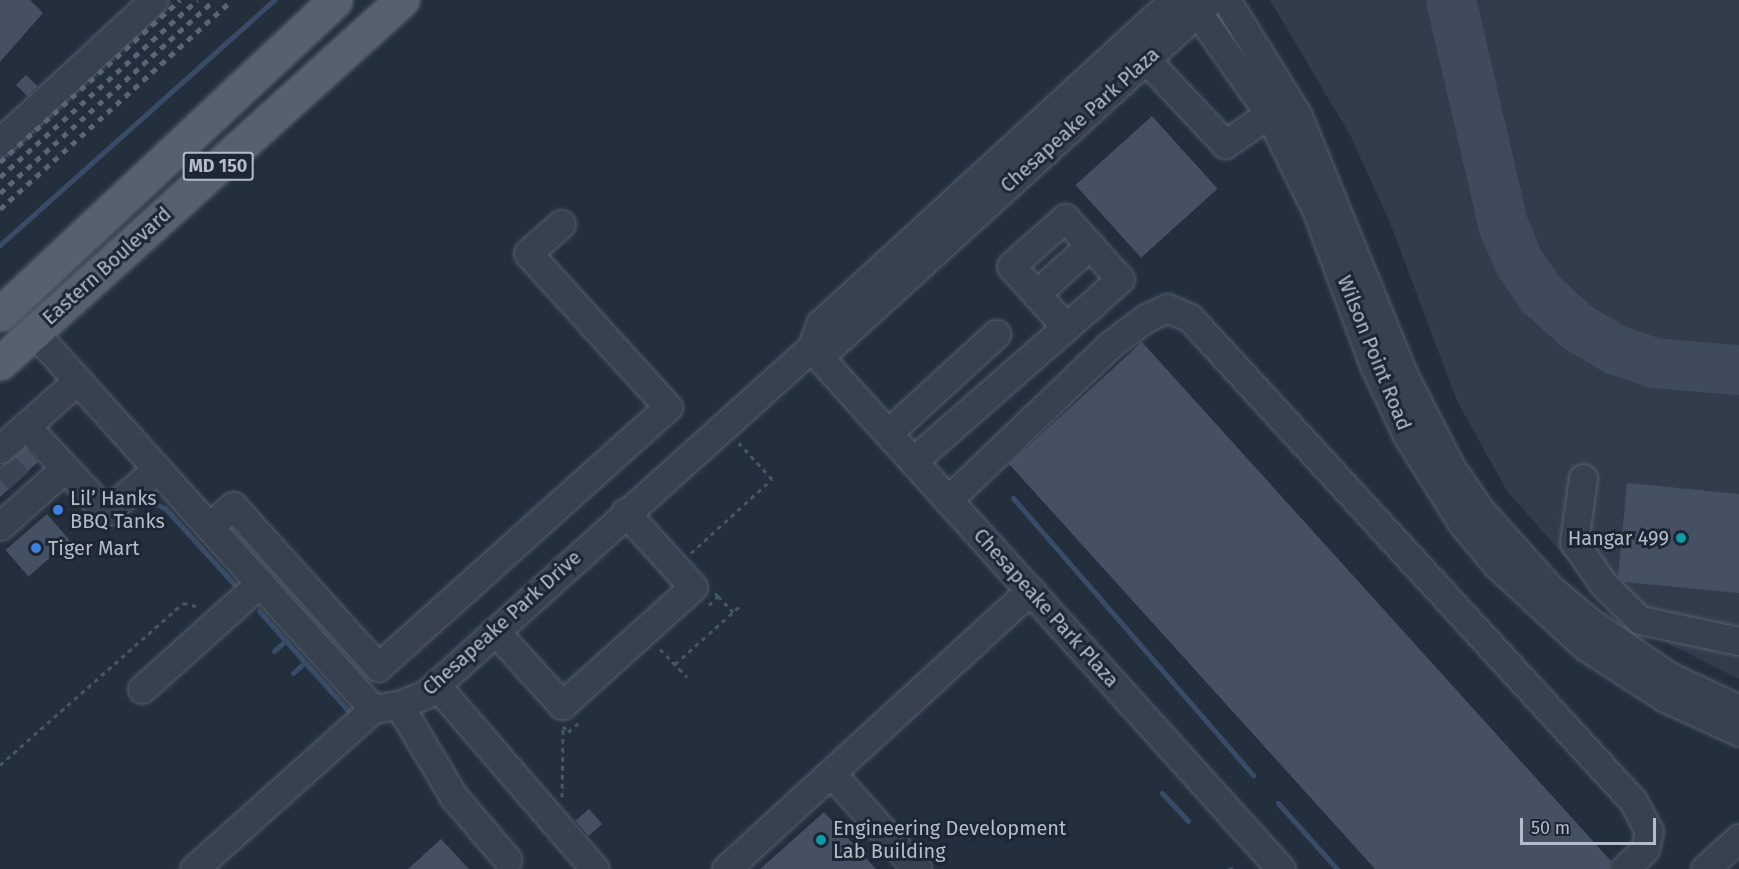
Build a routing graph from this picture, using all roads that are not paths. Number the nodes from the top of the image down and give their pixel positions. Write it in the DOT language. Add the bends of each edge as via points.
graph roads {
  1 [pos="154,0"];
  2 [pos="335,0"];
  3 [pos="402,0"];
  4 [pos="1174,0"];
  5 [pos="1226,0"];
  6 [pos="1199,4"];
  7 [pos="1138,51"];
  8 [pos="1269,114"];
  9 [pos="192,137"];
  10 [pos="0,141"];
  11 [pos="561,224"];
  12 [pos="1090,245"];
  13 [pos="1036,294"];
  14 [pos="0,314"];
  15 [pos="1066,327"];
  16 [pos="34,332"];
  17 [pos="996,333"];
  18 [pos="0,343"];
  19 [pos="811,348"];
  20 [pos="0,363"];
  21 [pos="78,380"];
  22 [pos="26,426"];
  23 [pos="888,433"];
  24 [pos="914,461"];
  25 [pos="65,468"];
  26 [pos="157,469"];
  27 [pos="11,470"];
  28 [pos="1583,478"];
  29 [pos="948,500"];
  30 [pos="625,512"];
  31 [pos="3,518"];
  32 [pos="209,527"];
  33 [pos="266,543"];
  34 [pos="251,574"];
  35 [pos="1030,590"];
  36 [pos="495,631"];
  37 [pos="1739,641"];
  38 [pos="436,685"];
  39 [pos="142,690"];
  40 [pos="386,707"];
  41 [pos="1739,709"];
  42 [pos="1739,732"];
  43 [pos="831,774"];
  44 [pos="1739,838"];
  45 [pos="507,859"];
  46 [pos="194,869"];
  47 [pos="595,869"];
  48 [pos="726,869"];
  49 [pos="918,869"];
  50 [pos="1281,869"];
  51 [pos="1624,869"];
  52 [pos="1705,869"];
  1 -- 10 [label="street"];
  2 -- 9 [label="main road, Eastern Boulevard / MD 150"];
  3 -- 16 [label="main road, Eastern Boulevard / MD 150"];
  4 -- 7 [label="street, Chesapeake Park Plaza"];
  5 -- 41 [label="street, Wilson Point Road" via="1297,114 1404,376 1450,465 1480,510 1551,589 1590,622 1669,676"];
  6 -- 7 [label="street, Chesapeake Park Plaza"];
  6 -- 8 [label="street, Wilson Point Road"];
  7 -- 8 [label="street" via="1225,144"];
  7 -- 19 [label="street, Chesapeake Park Plaza" via="830,347"];
  8 -- 42 [label="street, Wilson Point Road" via="1317,212 1374,365 1407,435 1462,524 1521,589 1586,648 1665,698"];
  9 -- 14 [label="main road, Eastern Boulevard / MD 150"];
  9 -- 16 [label="main road" via="150,193 37,306"];
  11 -- 33 [label="street" via="528,253 668,407 378,667"];
  12 -- 13 [label="street"];
  12 -- 13 [label="street" via="1065,218 1011,266"];
  12 -- 15 [label="street" via="1120,279"];
  13 -- 15 [label="street"];
  15 -- 24 [label="street"];
  16 -- 18 [label="main road"];
  16 -- 20 [label="main road, Eastern Boulevard / MD 150"];
  16 -- 21 [label="street"];
  17 -- 23 [label="street"];
  19 -- 23 [label="street, Chesapeake Park Plaza"];
  19 -- 30 [label="street, Chesapeake Park Drive"];
  21 -- 22 [label="street"];
  21 -- 26 [label="street"];
  22 -- 25 [label="street"];
  22 -- 27 [label="street"];
  23 -- 24 [label="street, Chesapeake Park Plaza"];
  24 -- 29 [label="street, Chesapeake Park Plaza"];
  25 -- 26 [label="street" via="106,512"];
  25 -- 27 [label="street"];
  26 -- 32 [label="street"];
  27 -- 31 [label="street"];
  28 -- 37 [label="street" via="1574,542 1604,585 1640,620"];
  29 -- 35 [label="street, Chesapeake Park Plaza"];
  29 -- 51 [label="street" via="1111,345 1146,318 1167,309 1190,318 1633,801 1649,831 1645,849"];
  30 -- 36 [label="street, Chesapeake Park Drive"];
  30 -- 36 [label="street" via="693,587 562,705"];
  32 -- 33 [label="street" via="233,506"];
  32 -- 34 [label="street"];
  33 -- 34 [label="street"];
  34 -- 39 [label="street"];
  34 -- 40 [label="street"];
  35 -- 43 [label="street"];
  35 -- 50 [label="street, Chesapeake Park Plaza"];
  36 -- 38 [label="street, Chesapeake Park Drive"];
  38 -- 40 [label="street, Chesapeake Park Drive"];
  38 -- 47 [label="street"];
  40 -- 45 [label="street"];
  40 -- 46 [label="street, Chesapeake Park Drive"];
  43 -- 48 [label="street"];
  43 -- 49 [label="street"];
  44 -- 52 [label="street"];
}
